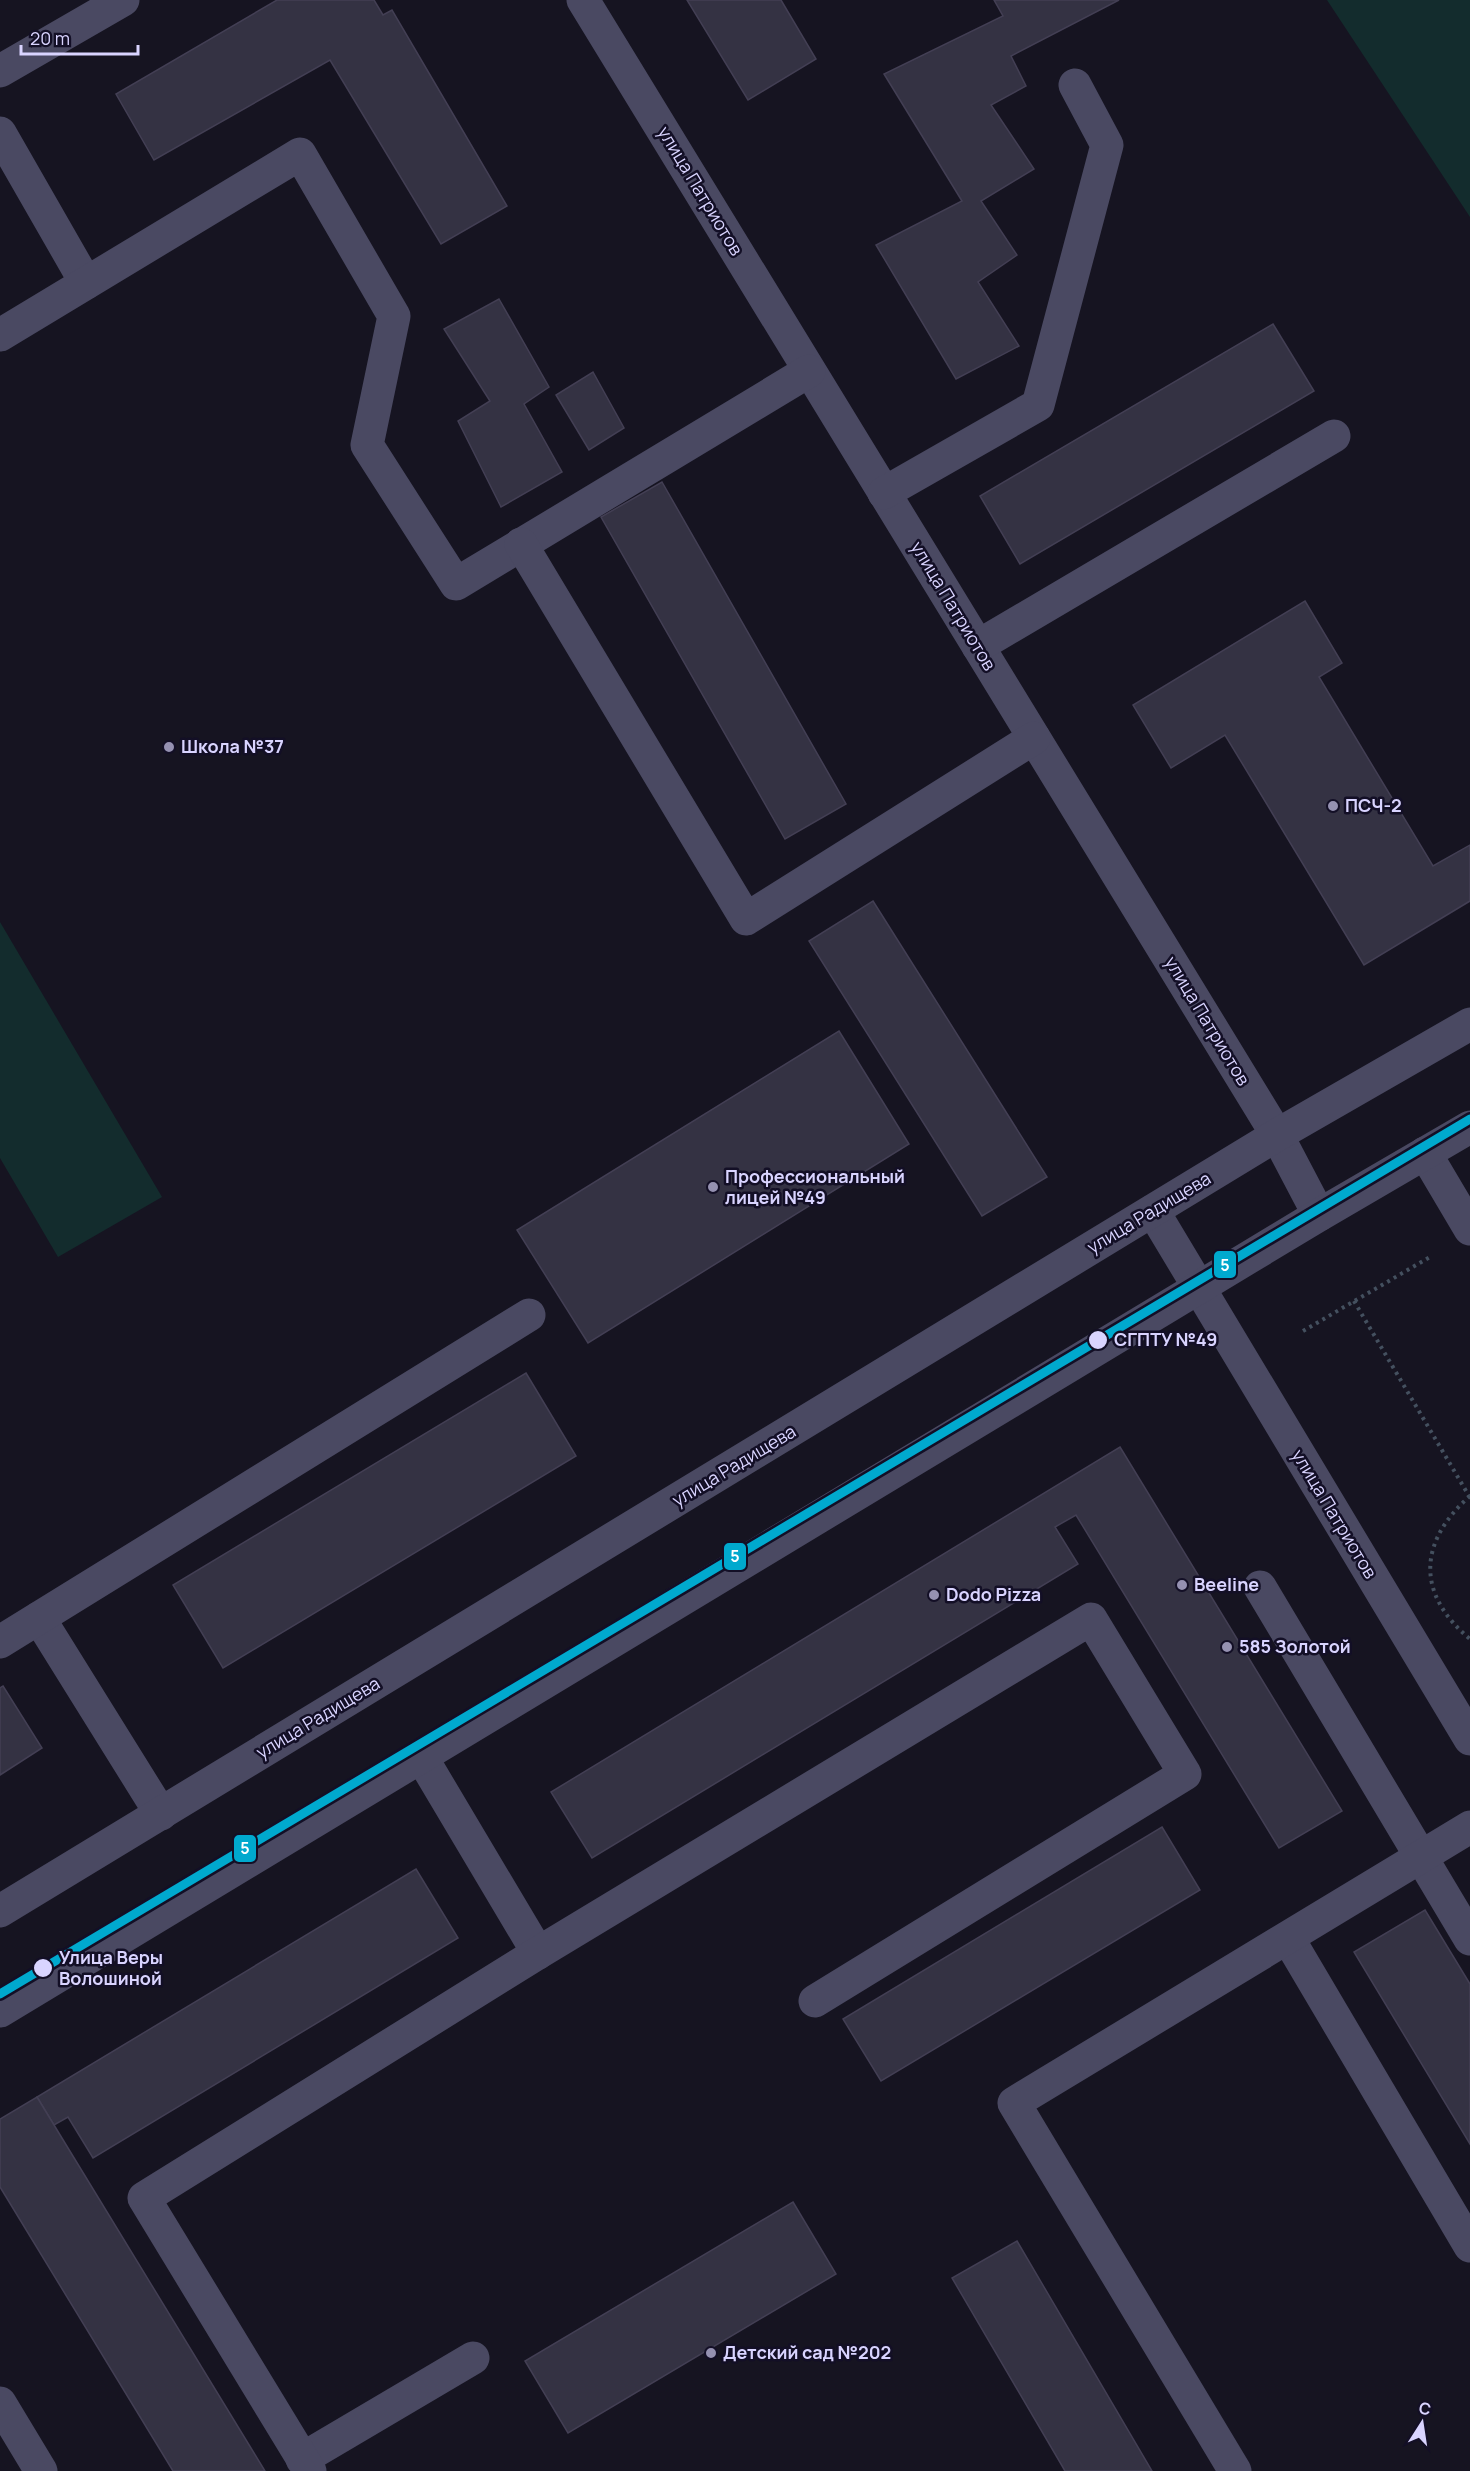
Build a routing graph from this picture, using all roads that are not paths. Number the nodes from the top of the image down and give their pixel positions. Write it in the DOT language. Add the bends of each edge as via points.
graph roads {
  1 [pos="123,0"];
  2 [pos="583,0"];
  3 [pos="0,71"];
  4 [pos="1075,85"];
  5 [pos="0,133"];
  6 [pos="86,283"];
  7 [pos="0,335"];
  8 [pos="809,371"];
  9 [pos="1334,436"];
  10 [pos="884,493"];
  11 [pos="521,544"];
  12 [pos="978,646"];
  13 [pos="1034,738"];
  14 [pos="1470,1024"];
  15 [pos="1470,1127"];
  16 [pos="1277,1135"];
  17 [pos="1425,1153"];
  18 [pos="1153,1211"];
  19 [pos="1318,1215"];
  20 [pos="1470,1229"];
  21 [pos="1198,1290"];
  22 [pos="529,1315"];
  23 [pos="1260,1587"];
  24 [pos="39,1618"];
  25 [pos="0,1642"];
  26 [pos="1470,1739"];
  27 [pos="422,1758"];
  28 [pos="161,1814"];
  29 [pos="1470,1827"];
  30 [pos="1420,1858"];
  31 [pos="0,1911"];
  32 [pos="1288,1938"];
  33 [pos="1470,1939"];
  34 [pos="538,1953"];
  35 [pos="815,2001"];
  36 [pos="0,2011"];
  37 [pos="1470,2246"];
  38 [pos="473,2358"];
  39 [pos="0,2403"];
  40 [pos="306,2465"];
  41 [pos="41,2471"];
  42 [pos="1235,2471"];
  1 -- 3 [label="street"];
  2 -- 8 [label="street, улица Патриотов"];
  4 -- 10 [label="street" via="1107,145 1038,405"];
  5 -- 6 [label="street"];
  6 -- 7 [label="street"];
  6 -- 11 [label="street" via="300,153 394,316 367,445 456,584"];
  8 -- 10 [label="street, улица Патриотов"];
  8 -- 11 [label="street"];
  9 -- 12 [label="street"];
  10 -- 12 [label="street, улица Патриотов"];
  11 -- 13 [label="street" via="746,919"];
  12 -- 13 [label="street, улица Патриотов"];
  13 -- 16 [label="street, улица Патриотов"];
  14 -- 16 [label="street, улица Радищева"];
  15 -- 17 [label="street"];
  16 -- 18 [label="street, улица Радищева"];
  16 -- 19 [label="street, улица Патриотов"];
  17 -- 19 [label="street"];
  17 -- 20 [label="street"];
  18 -- 21 [label="street, улица Патриотов"];
  18 -- 28 [label="street, улица Радищева"];
  19 -- 21 [label="street"];
  21 -- 26 [label="street, улица Патриотов"];
  21 -- 27 [label="street"];
  22 -- 24 [label="street"];
  23 -- 30 [label="street"];
  24 -- 25 [label="street"];
  24 -- 28 [label="street"];
  27 -- 34 [label="street"];
  27 -- 36 [label="street"];
  28 -- 31 [label="street, улица Радищева"];
  29 -- 30 [label="street"];
  30 -- 32 [label="street"];
  30 -- 33 [label="street"];
  32 -- 37 [label="street"];
  32 -- 42 [label="street" via="1014,2103"];
  34 -- 35 [label="street" via="1091,1619 1185,1773"];
  34 -- 40 [label="street" via="144,2198"];
  38 -- 40 [label="street"];
  39 -- 41 [label="street"];
}
